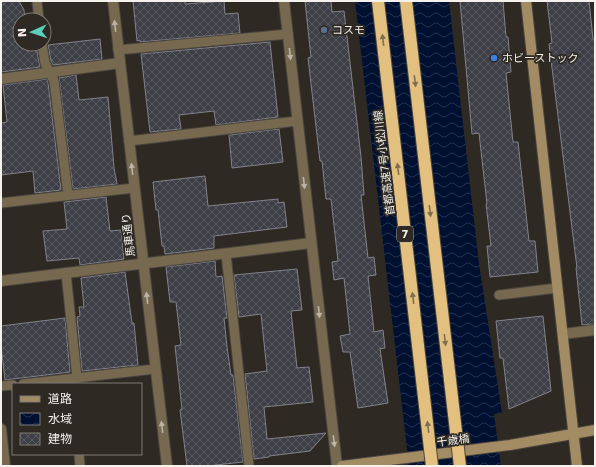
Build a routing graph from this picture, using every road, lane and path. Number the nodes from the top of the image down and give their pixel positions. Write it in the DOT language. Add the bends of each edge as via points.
graph roads {
  1 [pos="37,1"];
  2 [pos="112,1"];
  3 [pos="284,1"];
  4 [pos="378,1"];
  5 [pos="406,1"];
  6 [pos="526,1"];
  7 [pos="38,12"];
  8 [pos="288,34"];
  9 [pos="118,50"];
  10 [pos="43,52"];
  11 [pos="120,63"];
  12 [pos="49,72"];
  13 [pos="1,79"];
  14 [pos="298,121"];
  15 [pos="129,141"];
  16 [pos="134,188"];
  17 [pos="68,195"];
  18 [pos="1,203"];
  19 [pos="311,243"];
  20 [pos="226,254"];
  21 [pos="143,264"];
  22 [pos="66,273"];
  23 [pos="1,281"];
  24 [pos="557,288"];
  25 [pos="499,295"];
  26 [pos="595,330"];
  27 [pos="563,334"];
  28 [pos="155,369"];
  29 [pos="72,380"];
  30 [pos="35,383"];
  31 [pos="12,385"];
  32 [pos="1,386"];
  33 [pos="1,429"];
  34 [pos="595,430"];
  35 [pos="574,434"];
  36 [pos="79,455"];
  37 [pos="5,466"];
  38 [pos="80,466"];
  39 [pos="166,466"];
  40 [pos="249,466"];
  41 [pos="337,466"];
  42 [pos="342,466"];
  43 [pos="432,466"];
  44 [pos="460,466"];
  45 [pos="577,466"];
  1 -- 7 [label="lane"];
  9 -- 2 [label="street, 馬車通り, one-way"];
  3 -- 8 [label="street"];
  43 -- 4 [label="highway, 首都高速7号小松川線 / 7, one-way, bridge"];
  5 -- 44 [label="highway, one-way, bridge"];
  6 -- 24 [label="street"];
  8 -- 9 [label="lane"];
  8 -- 14 [label="street, one-way"];
  9 -- 11 [label="street, 馬車通り"];
  10 -- 12 [label="lane"];
  11 -- 12 [label="street"];
  11 -- 15 [label="street, 馬車通り"];
  12 -- 13 [label="street"];
  12 -- 17 [label="lane" via="54,81"];
  14 -- 15 [label="lane"];
  14 -- 19 [label="street, one-way"];
  16 -- 15 [label="street, 馬車通り, one-way"];
  16 -- 17 [label="lane"];
  16 -- 21 [label="street, 馬車通り"];
  17 -- 18 [label="lane"];
  19 -- 20 [label="street"];
  19 -- 41 [label="street, one-way"];
  20 -- 21 [label="street"];
  20 -- 40 [label="lane"];
  21 -- 22 [label="street"];
  28 -- 21 [label="street, 馬車通り, one-way"];
  22 -- 23 [label="street"];
  22 -- 29 [label="lane"];
  24 -- 25 [label="lane"];
  24 -- 27 [label="street"];
  26 -- 27 [label="street"];
  27 -- 35 [label="street"];
  28 -- 29 [label="lane"];
  39 -- 28 [label="street, 馬車通り, one-way"];
  29 -- 30 [label="lane"];
  31 -- 32 [label="lane"];
  33 -- 37 [label="street"];
  34 -- 35 [label="street, 千歳橋"];
  35 -- 42 [label="street, 千歳橋" via="510,445"];
  35 -- 45 [label="street"];
  36 -- 38 [label="lane"];
}
